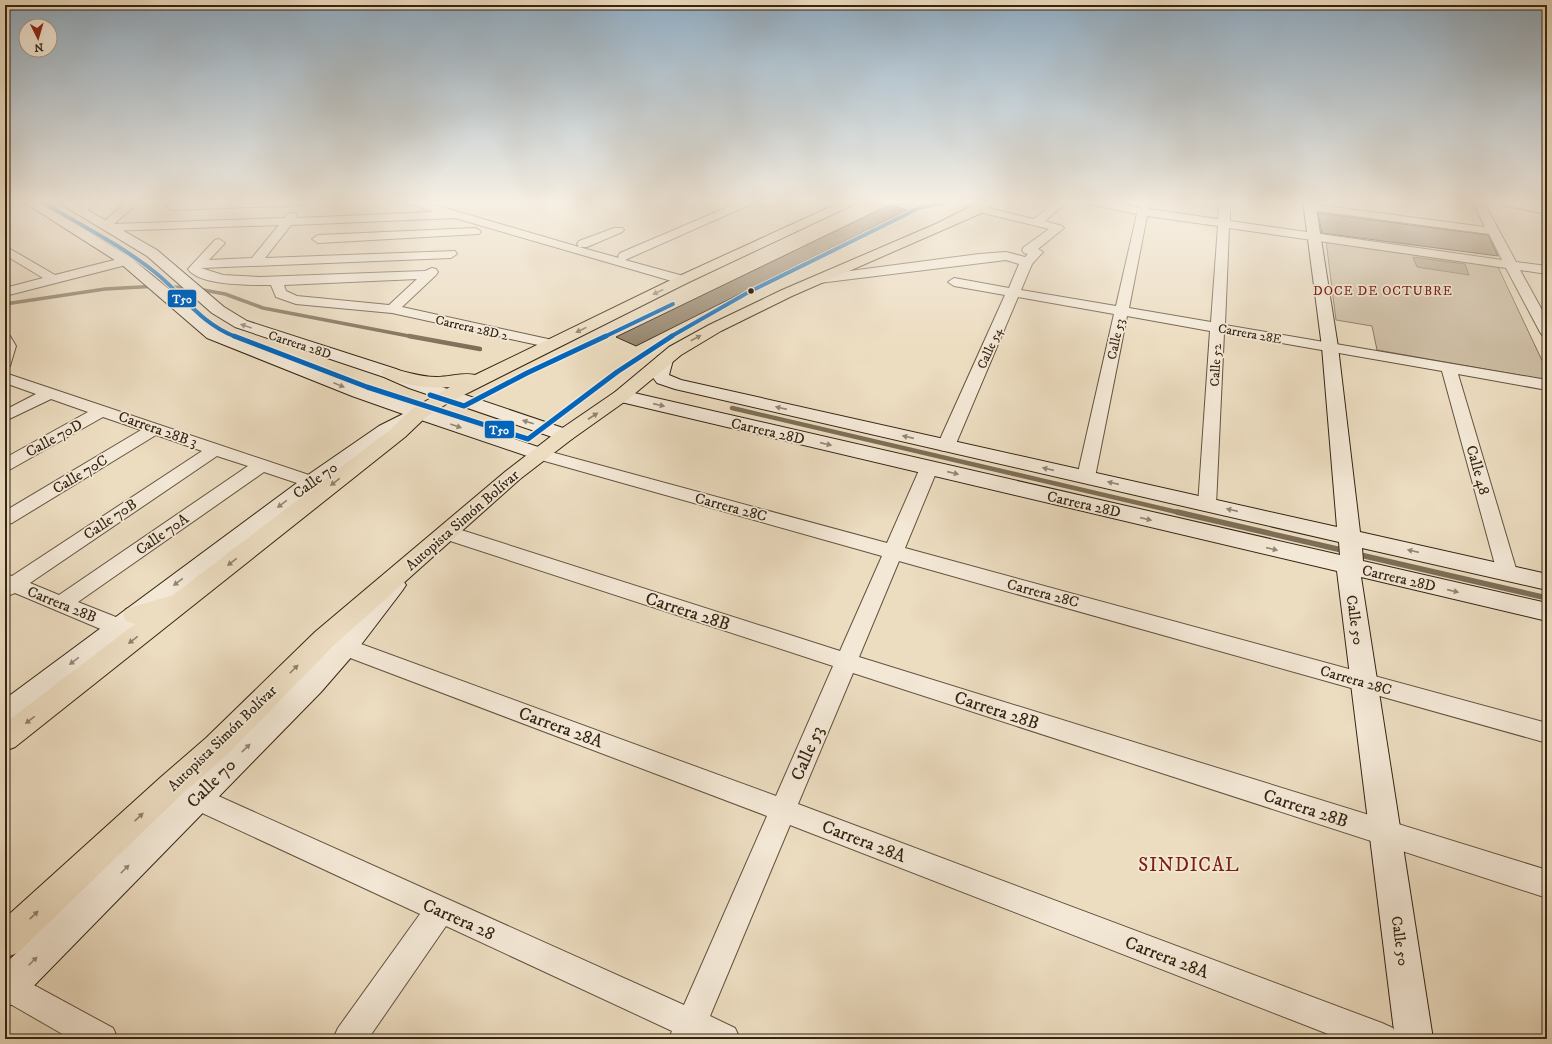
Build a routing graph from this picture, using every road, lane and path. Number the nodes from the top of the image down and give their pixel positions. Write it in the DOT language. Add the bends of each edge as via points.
graph roads {
  1 [pos="5,250"];
  2 [pos="107,250"];
  3 [pos="146,250"];
  4 [pos="212,250"];
  5 [pos="265,250"];
  6 [pos="456,250"];
  7 [pos="587,250"];
  8 [pos="603,250"];
  9 [pos="639,250"];
  10 [pos="750,250"];
  11 [pos="885,250"];
  12 [pos="1028,250"];
  13 [pos="1135,250"];
  14 [pos="1222,250"];
  15 [pos="1316,250"];
  16 [pos="1407,250"];
  17 [pos="1502,250"];
  18 [pos="451,254"];
  19 [pos="624,256"];
  20 [pos="303,260"];
  21 [pos="126,261"];
  22 [pos="255,262"];
  23 [pos="1026,263"];
  24 [pos="198,264"];
  25 [pos="1511,265"];
  26 [pos="1547,270"];
  27 [pos="428,275"];
  28 [pos="688,278"];
  29 [pos="819,279"];
  30 [pos="54,280"];
  31 [pos="285,281"];
  32 [pos="954,282"];
  33 [pos="5,292"];
  34 [pos="1013,293"];
  35 [pos="392,309"];
  36 [pos="1121,311"];
  37 [pos="1217,328"];
  38 [pos="1547,332"];
  39 [pos="5,339"];
  40 [pos="552,344"];
  41 [pos="1330,347"];
  42 [pos="664,360"];
  43 [pos="5,363"];
  44 [pos="513,363"];
  45 [pos="1449,368"];
  46 [pos="390,373"];
  47 [pos="5,378"];
  48 [pos="1547,385"];
  49 [pos="358,392"];
  50 [pos="50,393"];
  51 [pos="448,395"];
  52 [pos="621,396"];
  53 [pos="103,410"];
  54 [pos="419,413"];
  55 [pos="5,416"];
  56 [pos="156,428"];
  57 [pos="565,435"];
  58 [pos="946,446"];
  59 [pos="216,449"];
  60 [pos="356,450"];
  61 [pos="540,454"];
  62 [pos="262,465"];
  63 [pos="5,466"];
  64 [pos="929,468"];
  65 [pos="1086,477"];
  66 [pos="312,482"];
  67 [pos="1207,505"];
  68 [pos="5,519"];
  69 [pos="448,533"];
  70 [pos="894,552"];
  71 [pos="1349,552"];
  72 [pos="407,568"];
  73 [pos="1507,572"];
  74 [pos="1547,582"];
  75 [pos="8,585"];
  76 [pos="186,598"];
  77 [pos="61,604"];
  78 [pos="1547,612"];
  79 [pos="127,621"];
  80 [pos="345,647"];
  81 [pos="846,662"];
  82 [pos="1364,682"];
  83 [pos="5,714"];
  84 [pos="1547,733"];
  85 [pos="5,739"];
  86 [pos="196,798"];
  87 [pos="783,810"];
  88 [pos="1386,834"];
  89 [pos="1547,884"];
  90 [pos="440,910"];
  91 [pos="5,941"];
  92 [pos="6,987"];
  93 [pos="688,1032"];
  94 [pos="102,1039"];
  95 [pos="349,1039"];
  96 [pos="724,1039"];
  97 [pos="1382,1039"];
  98 [pos="1414,1039"];
  1 -- 30 [label="street"];
  2 -- 21 [label="street, Carrera 28D"];
  46 -- 3 [label="street, Carrera 28D, one-way" via="241,324 218,310"];
  4 -- 24 [label="street"];
  5 -- 22 [label="street"];
  6 -- 18 [label="street"];
  7 -- 28 [label="street"];
  8 -- 19 [label="street"];
  9 -- 19 [label="street"];
  10 -- 28 [label="highway"];
  11 -- 29 [label="highway, Autopista Simón Bolívar"];
  12 -- 23 [label="street, Calle 54" via="1037,252"];
  13 -- 36 [label="street, Calle 53"];
  14 -- 37 [label="street, Calle 52"];
  15 -- 41 [label="street, Calle 50"];
  16 -- 25 [label="street"];
  17 -- 25 [label="street"];
  18 -- 20 [label="street"];
  18 -- 27 [label="street"];
  19 -- 28 [label="street"];
  20 -- 22 [label="street"];
  20 -- 31 [label="street"];
  21 -- 30 [label="street"];
  21 -- 49 [label="street, Carrera 28D, one-way" via="213,334"];
  22 -- 24 [label="street"];
  23 -- 29 [label="street" via="1006,256 979,258"];
  23 -- 34 [label="street, Calle 54"];
  24 -- 31 [label="street" via="194,269 198,273 243,280"];
  25 -- 26 [label="street"];
  25 -- 38 [label="street"];
  27 -- 31 [label="street"];
  27 -- 35 [label="street"];
  28 -- 40 [label="highway, one-way"];
  42 -- 29 [label="highway, Autopista Simón Bolívar, one-way" via="715,328"];
  30 -- 33 [label="street"];
  31 -- 35 [label="street, Carrera 28D 2" via="278,285 278,291 283,296 296,300"];
  32 -- 34 [label="street, Carrera 28E"];
  34 -- 36 [label="street, Carrera 28E"];
  34 -- 58 [label="street, Calle 54"];
  35 -- 40 [label="street, Carrera 28D 2"];
  36 -- 37 [label="street, Carrera 28E"];
  36 -- 65 [label="street, Calle 53"];
  37 -- 41 [label="street, Carrera 28E"];
  37 -- 67 [label="street, Calle 52"];
  39 -- 43 [label="street" via="9,346"];
  40 -- 44 [label="highway"];
  41 -- 45 [label="street, Carrera 28E"];
  41 -- 71 [label="street, Calle 50"];
  42 -- 52 [label="highway, Autopista Simón Bolívar"];
  58 -- 42 [label="street, Carrera 28D, one-way" via="669,382 660,375"];
  44 -- 46 [label="highway" via="474,378 452,382 419,382"];
  44 -- 51 [label="highway"];
  45 -- 48 [label="street, Carrera 28E"];
  45 -- 73 [label="street, Calle 48"];
  46 -- 51 [label="street, Carrera 28D"];
  47 -- 50 [label="street, Carrera 28B 3"];
  49 -- 54 [label="street, Carrera 28D"];
  49 -- 60 [label="street" via="372,399 379,408 380,418"];
  50 -- 53 [label="street, Carrera 28B 3"];
  50 -- 55 [label="street"];
  51 -- 54 [label="highway"];
  57 -- 51 [label="street, Carrera 28D, one-way"];
  57 -- 52 [label="highway, Autopista Simón Bolívar, one-way"];
  52 -- 64 [label="street, Carrera 28D, one-way"];
  53 -- 56 [label="street, Carrera 28B 3"];
  53 -- 63 [label="street, Calle 70D"];
  54 -- 60 [label="street, Calle 70" via="386,430"];
  54 -- 61 [label="street, Carrera 28D, one-way"];
  54 -- 76 [label="highway, one-way" via="398,434"];
  56 -- 59 [label="street, Carrera 28B 3"];
  56 -- 68 [label="street, Calle 70C"];
  57 -- 61 [label="highway, Autopista Simón Bolívar"];
  65 -- 58 [label="street, Carrera 28D, one-way"];
  59 -- 62 [label="street, Carrera 28B 3"];
  59 -- 75 [label="street, Calle 70B"];
  60 -- 66 [label="street, Calle 70"];
  61 -- 69 [label="highway, Autopista Simón Bolívar" via="512,475"];
  61 -- 70 [label="street, Carrera 28C"];
  62 -- 66 [label="street, Carrera 28B 3"];
  62 -- 77 [label="street, Calle 70A"];
  64 -- 70 [label="street, Calle 53"];
  64 -- 71 [label="street, Carrera 28D, one-way"];
  67 -- 65 [label="street, Carrera 28D, one-way"];
  66 -- 79 [label="street, Calle 70, one-way"];
  71 -- 67 [label="street, Carrera 28D, one-way"];
  69 -- 72 [label="highway, Autopista Simón Bolívar"];
  69 -- 81 [label="street, Carrera 28B"];
  70 -- 81 [label="street, Calle 53"];
  70 -- 82 [label="street, Carrera 28C"];
  73 -- 71 [label="street, Carrera 28D, one-way"];
  71 -- 78 [label="street, Carrera 28D, one-way"];
  71 -- 82 [label="street, Calle 50"];
  72 -- 80 [label="street, Calle 70"];
  91 -- 72 [label="highway, Autopista Simón Bolívar, one-way" via="216,747 324,639"];
  73 -- 74 [label="street, Carrera 28D"];
  75 -- 77 [label="street, Carrera 28B"];
  76 -- 79 [label="highway"];
  76 -- 85 [label="highway, one-way"];
  77 -- 79 [label="street, Carrera 28B"];
  79 -- 83 [label="street, Calle 70, one-way"];
  86 -- 80 [label="street, Calle 70, one-way" via="312,684"];
  80 -- 87 [label="street, Carrera 28A"];
  81 -- 87 [label="street, Calle 53"];
  81 -- 88 [label="street, Carrera 28B"];
  82 -- 84 [label="street, Carrera 28C"];
  82 -- 88 [label="street, Calle 50"];
  86 -- 90 [label="street, Carrera 28"];
  92 -- 86 [label="street, Calle 70, one-way"];
  87 -- 93 [label="street, Calle 53"];
  87 -- 97 [label="street, Carrera 28A"];
  88 -- 89 [label="street, Carrera 28B"];
  88 -- 98 [label="street, Calle 50"];
  90 -- 93 [label="street, Carrera 28"];
  90 -- 95 [label="street"];
  92 -- 94 [label="street"];
  93 -- 96 [label="street, Carrera 28"];
}
